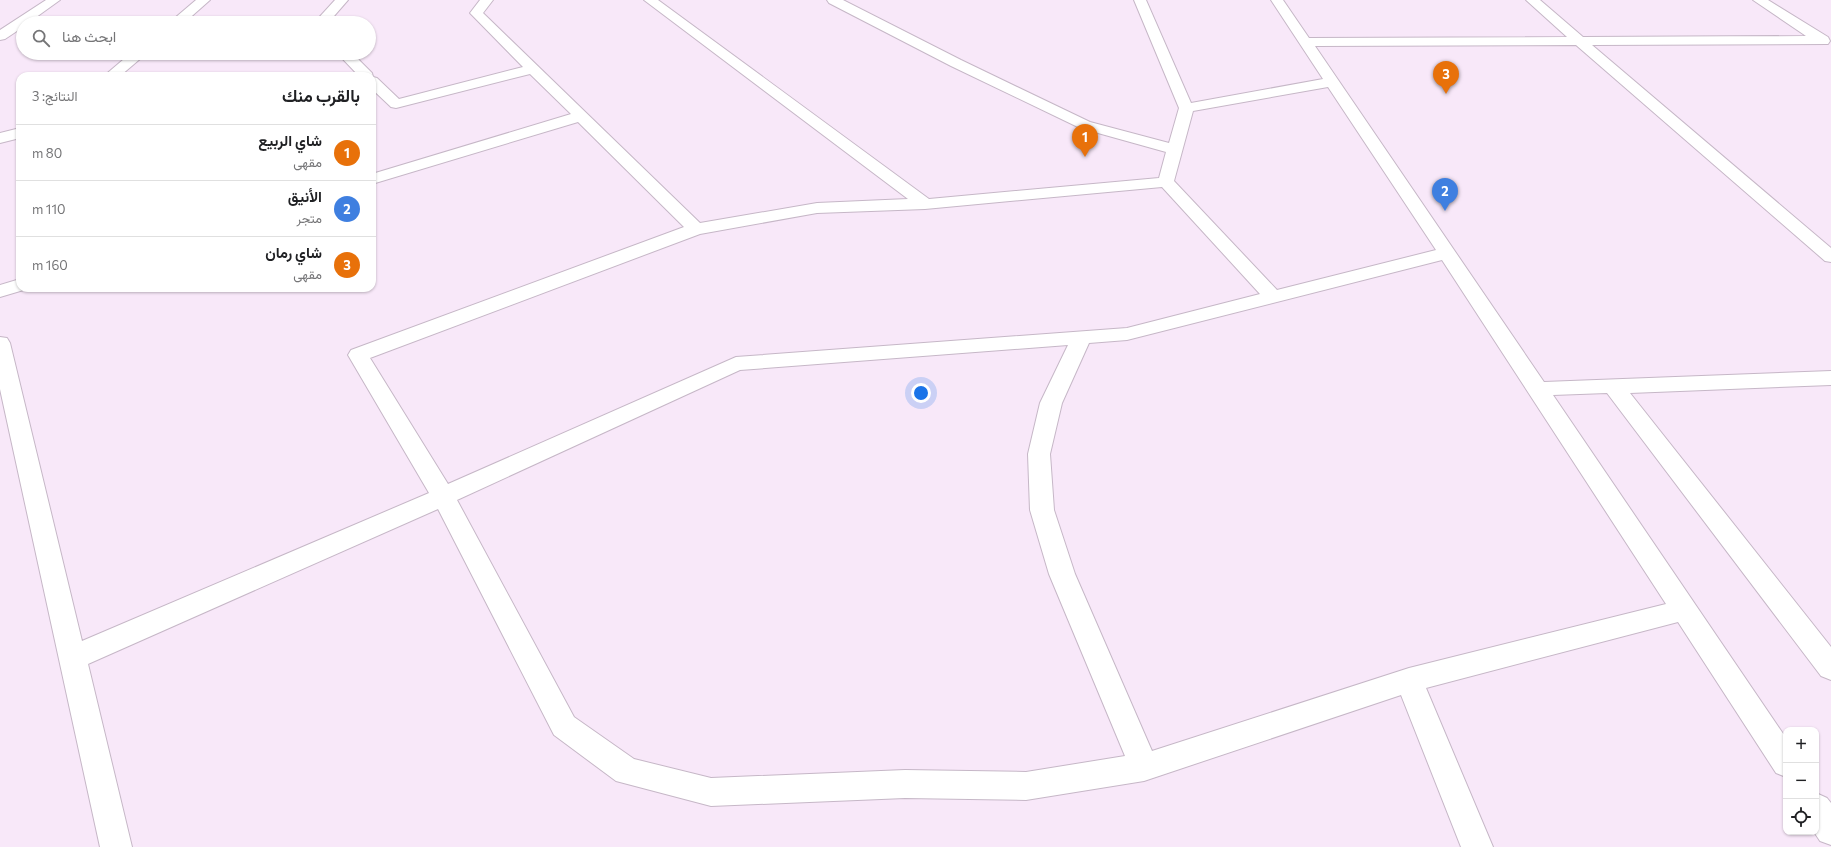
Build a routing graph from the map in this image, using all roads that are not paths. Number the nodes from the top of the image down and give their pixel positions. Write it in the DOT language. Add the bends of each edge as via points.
graph roads {
  1 [pos="54,0"];
  2 [pos="204,0"];
  3 [pos="342,0"];
  4 [pos="487,0"];
  5 [pos="650,0"];
  6 [pos="833,0"];
  7 [pos="1140,0"];
  8 [pos="1277,0"];
  9 [pos="1532,0"];
  10 [pos="1760,0"];
  11 [pos="30,16"];
  12 [pos="185,16"];
  13 [pos="327,16"];
  14 [pos="16,25"];
  15 [pos="0,36"];
  16 [pos="1579,40"];
  17 [pos="1305,42"];
  18 [pos="1827,43"];
  19 [pos="131,60"];
  20 [pos="351,60"];
  21 [pos="532,69"];
  22 [pos="116,72"];
  23 [pos="363,72"];
  24 [pos="1332,82"];
  25 [pos="376,85"];
  26 [pos="1186,108"];
  27 [pos="581,116"];
  28 [pos="16,134"];
  29 [pos="0,138"];
  30 [pos="1174,149"];
  31 [pos="376,178"];
  32 [pos="1166,182"];
  33 [pos="925,204"];
  34 [pos="696,229"];
  35 [pos="1448,253"];
  36 [pos="1831,257"];
  37 [pos="16,286"];
  38 [pos="0,291"];
  39 [pos="1273,297"];
  40 [pos="1081,338"];
  41 [pos="0,344"];
  42 [pos="1831,378"];
  43 [pos="1613,386"];
  44 [pos="1536,389"];
  45 [pos="443,496"];
  46 [pos="1684,610"];
  47 [pos="72,658"];
  48 [pos="1831,668"];
  49 [pos="1409,680"];
  50 [pos="1783,758"];
  51 [pos="1144,767"];
  52 [pos="1819,812"];
  53 [pos="1831,830"];
  54 [pos="116,847"];
  55 [pos="1477,847"];
  1 -- 11 [label="street"];
  2 -- 12 [label="street"];
  3 -- 13 [label="street"];
  4 -- 21 [label="street" via="476,13"];
  5 -- 33 [label="street"];
  6 -- 30 [label="street" via="1085,125"];
  7 -- 26 [label="street"];
  8 -- 17 [label="street"];
  9 -- 16 [label="street"];
  10 -- 18 [label="street"];
  14 -- 15 [label="street"];
  16 -- 17 [label="street"];
  16 -- 18 [label="street"];
  16 -- 36 [label="street"];
  17 -- 24 [label="street"];
  19 -- 22 [label="street"];
  20 -- 23 [label="street"];
  21 -- 25 [label="street" via="396,104"];
  21 -- 27 [label="street"];
  24 -- 26 [label="street"];
  24 -- 35 [label="street"];
  26 -- 30 [label="street"];
  27 -- 31 [label="street"];
  27 -- 34 [label="street"];
  28 -- 29 [label="street"];
  30 -- 32 [label="street"];
  32 -- 33 [label="street"];
  32 -- 39 [label="street"];
  33 -- 34 [label="street" via="818,208"];
  34 -- 45 [label="street" via="358,355"];
  35 -- 39 [label="street"];
  35 -- 44 [label="street"];
  37 -- 38 [label="street"];
  39 -- 40 [label="street" via="1127,334"];
  40 -- 45 [label="street" via="736,364"];
  40 -- 51 [label="street" via="1052,403 1039,454 1042,510 1062,574"];
  41 -- 47 [label="street"];
  42 -- 43 [label="street"];
  43 -- 44 [label="street"];
  43 -- 48 [label="street"];
  44 -- 46 [label="street"];
  45 -- 47 [label="street"];
  45 -- 51 [label="street" via="564,726 627,771 711,792 905,784 1026,786"];
  46 -- 49 [label="street"];
  46 -- 50 [label="street"];
  47 -- 54 [label="street"];
  49 -- 51 [label="street"];
  49 -- 55 [label="street"];
  52 -- 53 [label="street"];
}
